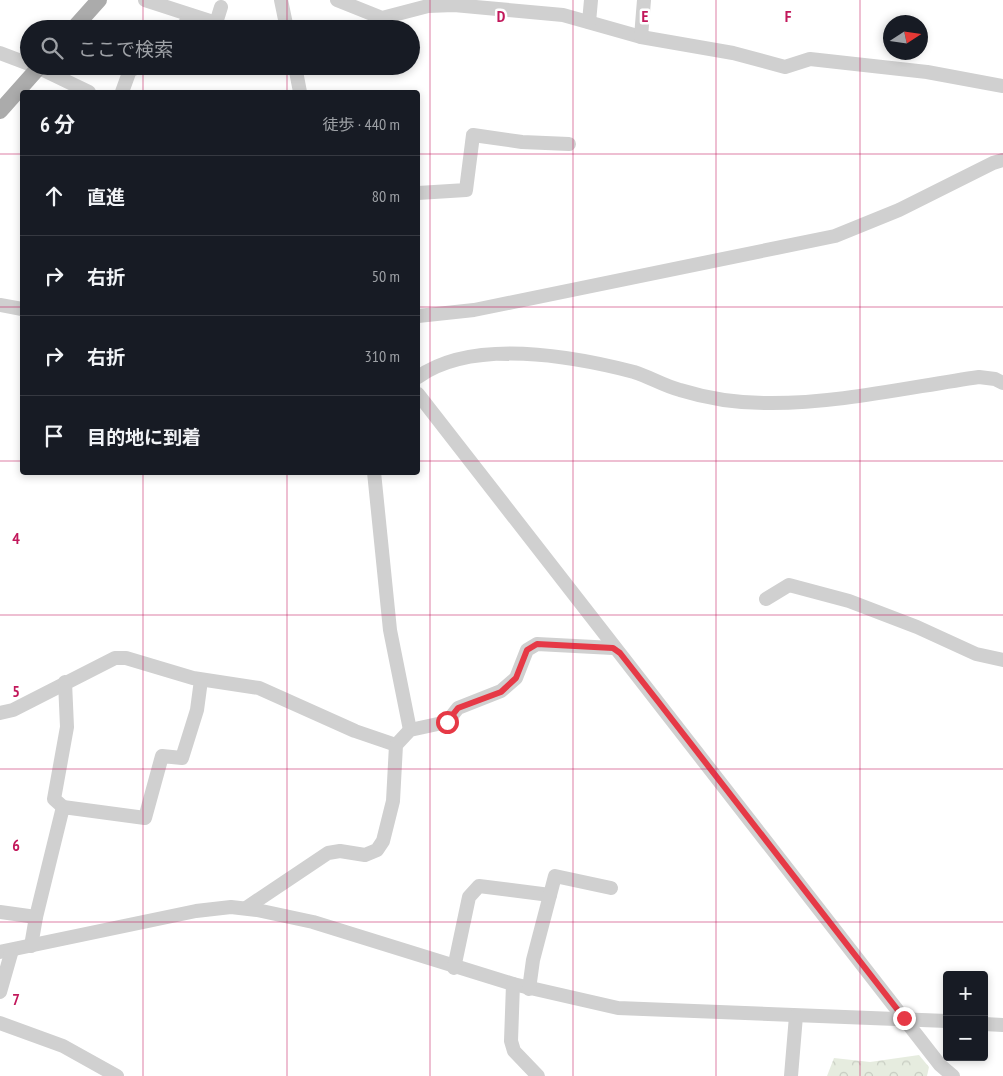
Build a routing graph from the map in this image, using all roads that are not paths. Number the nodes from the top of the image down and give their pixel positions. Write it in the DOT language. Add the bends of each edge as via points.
graph roads {
  1 [pos="99,0"];
  2 [pos="145,0"];
  3 [pos="281,0"];
  4 [pos="336,0"];
  5 [pos="591,0"];
  6 [pos="644,0"];
  7 [pos="221,7"];
  8 [pos="403,7"];
  9 [pos="190,15"];
  10 [pos="81,20"];
  11 [pos="187,20"];
  12 [pos="201,20"];
  13 [pos="217,20"];
  14 [pos="285,20"];
  15 [pos="588,22"];
  16 [pos="641,37"];
  17 [pos="0,54"];
  18 [pos="20,61"];
  19 [pos="29,75"];
  20 [pos="54,75"];
  21 [pos="128,75"];
  22 [pos="297,75"];
  23 [pos="1003,86"];
  24 [pos="84,90"];
  25 [pos="123,90"];
  26 [pos="300,90"];
  27 [pos="0,111"];
  28 [pos="569,144"];
  29 [pos="1003,160"];
  30 [pos="420,193"];
  31 [pos="0,305"];
  32 [pos="20,309"];
  33 [pos="420,316"];
  34 [pos="420,376"];
  35 [pos="1003,384"];
  36 [pos="420,397"];
  37 [pos="374,475"];
  38 [pos="766,599"];
  39 [pos="613,648"];
  40 [pos="1003,660"];
  41 [pos="201,680"];
  42 [pos="65,682"];
  43 [pos="0,713"];
  44 [pos="410,730"];
  45 [pos="396,745"];
  46 [pos="63,807"];
  47 [pos="611,888"];
  48 [pos="550,895"];
  49 [pos="246,908"];
  50 [pos="0,912"];
  51 [pos="36,918"];
  52 [pos="31,946"];
  53 [pos="6,951"];
  54 [pos="454,968"];
  55 [pos="513,984"];
  56 [pos="529,989"];
  57 [pos="0,992"];
  58 [pos="796,1016"];
  59 [pos="904,1018"];
  60 [pos="943,1021"];
  61 [pos="0,1023"];
  62 [pos="988,1024"];
  63 [pos="1003,1025"];
  64 [pos="117,1076"];
  65 [pos="538,1076"];
  66 [pos="790,1076"];
  67 [pos="953,1076"];
  1 -- 10 [label="main road"];
  2 -- 9 [label="street"];
  3 -- 14 [label="street"];
  4 -- 8 [label="street" via="382,18"];
  5 -- 15 [label="street"];
  6 -- 16 [label="street"];
  7 -- 13 [label="street"];
  8 -- 15 [label="street" via="454,5 562,15"];
  9 -- 11 [label="street"];
  9 -- 12 [label="street"];
  15 -- 16 [label="street"];
  16 -- 23 [label="street" via="733,53 785,67 810,59 927,72"];
  17 -- 18 [label="street"];
  19 -- 27 [label="main road"];
  20 -- 24 [label="street"];
  21 -- 25 [label="street"];
  22 -- 26 [label="street"];
  28 -- 30 [label="street" via="473,135 466,190"];
  29 -- 33 [label="street" via="899,210 835,236 474,310"];
  31 -- 32 [label="street"];
  34 -- 35 [label="street" via="444,363 504,353 551,356 635,373 680,390 766,403 875,394 979,377"];
  36 -- 39 [label="street"];
  37 -- 44 [label="street" via="390,630"];
  38 -- 40 [label="street" via="788,585 849,601 976,654"];
  39 -- 44 [label="street" via="537,644 527,650 516,678 501,692 458,708 447,722"];
  39 -- 59 [label="street"];
  41 -- 42 [label="street" via="126,658 114,658"];
  41 -- 45 [label="street" via="259,688 355,731"];
  41 -- 46 [label="street" via="197,710 182,758 162,756 145,818"];
  42 -- 43 [label="street"];
  42 -- 46 [label="street" via="67,727 54,800"];
  44 -- 45 [label="street"];
  45 -- 49 [label="street" via="393,801 383,841 377,850 365,855 340,851 328,853"];
  46 -- 51 [label="street"];
  47 -- 48 [label="street" via="555,876"];
  48 -- 54 [label="street" via="479,886 469,897"];
  48 -- 56 [label="street"];
  49 -- 52 [label="street" via="196,912"];
  49 -- 54 [label="street" via="313,922"];
  50 -- 51 [label="street"];
  51 -- 52 [label="street"];
  52 -- 53 [label="street"];
  53 -- 57 [label="street"];
  54 -- 55 [label="street"];
  55 -- 56 [label="street"];
  55 -- 65 [label="street" via="511,1041 514,1051"];
  56 -- 58 [label="street" via="618,1008"];
  58 -- 59 [label="street"];
  58 -- 66 [label="street"];
  59 -- 60 [label="street"];
  59 -- 67 [label="street" via="940,1065"];
  61 -- 64 [label="street" via="63,1046"];
  62 -- 63 [label="street"];
}
